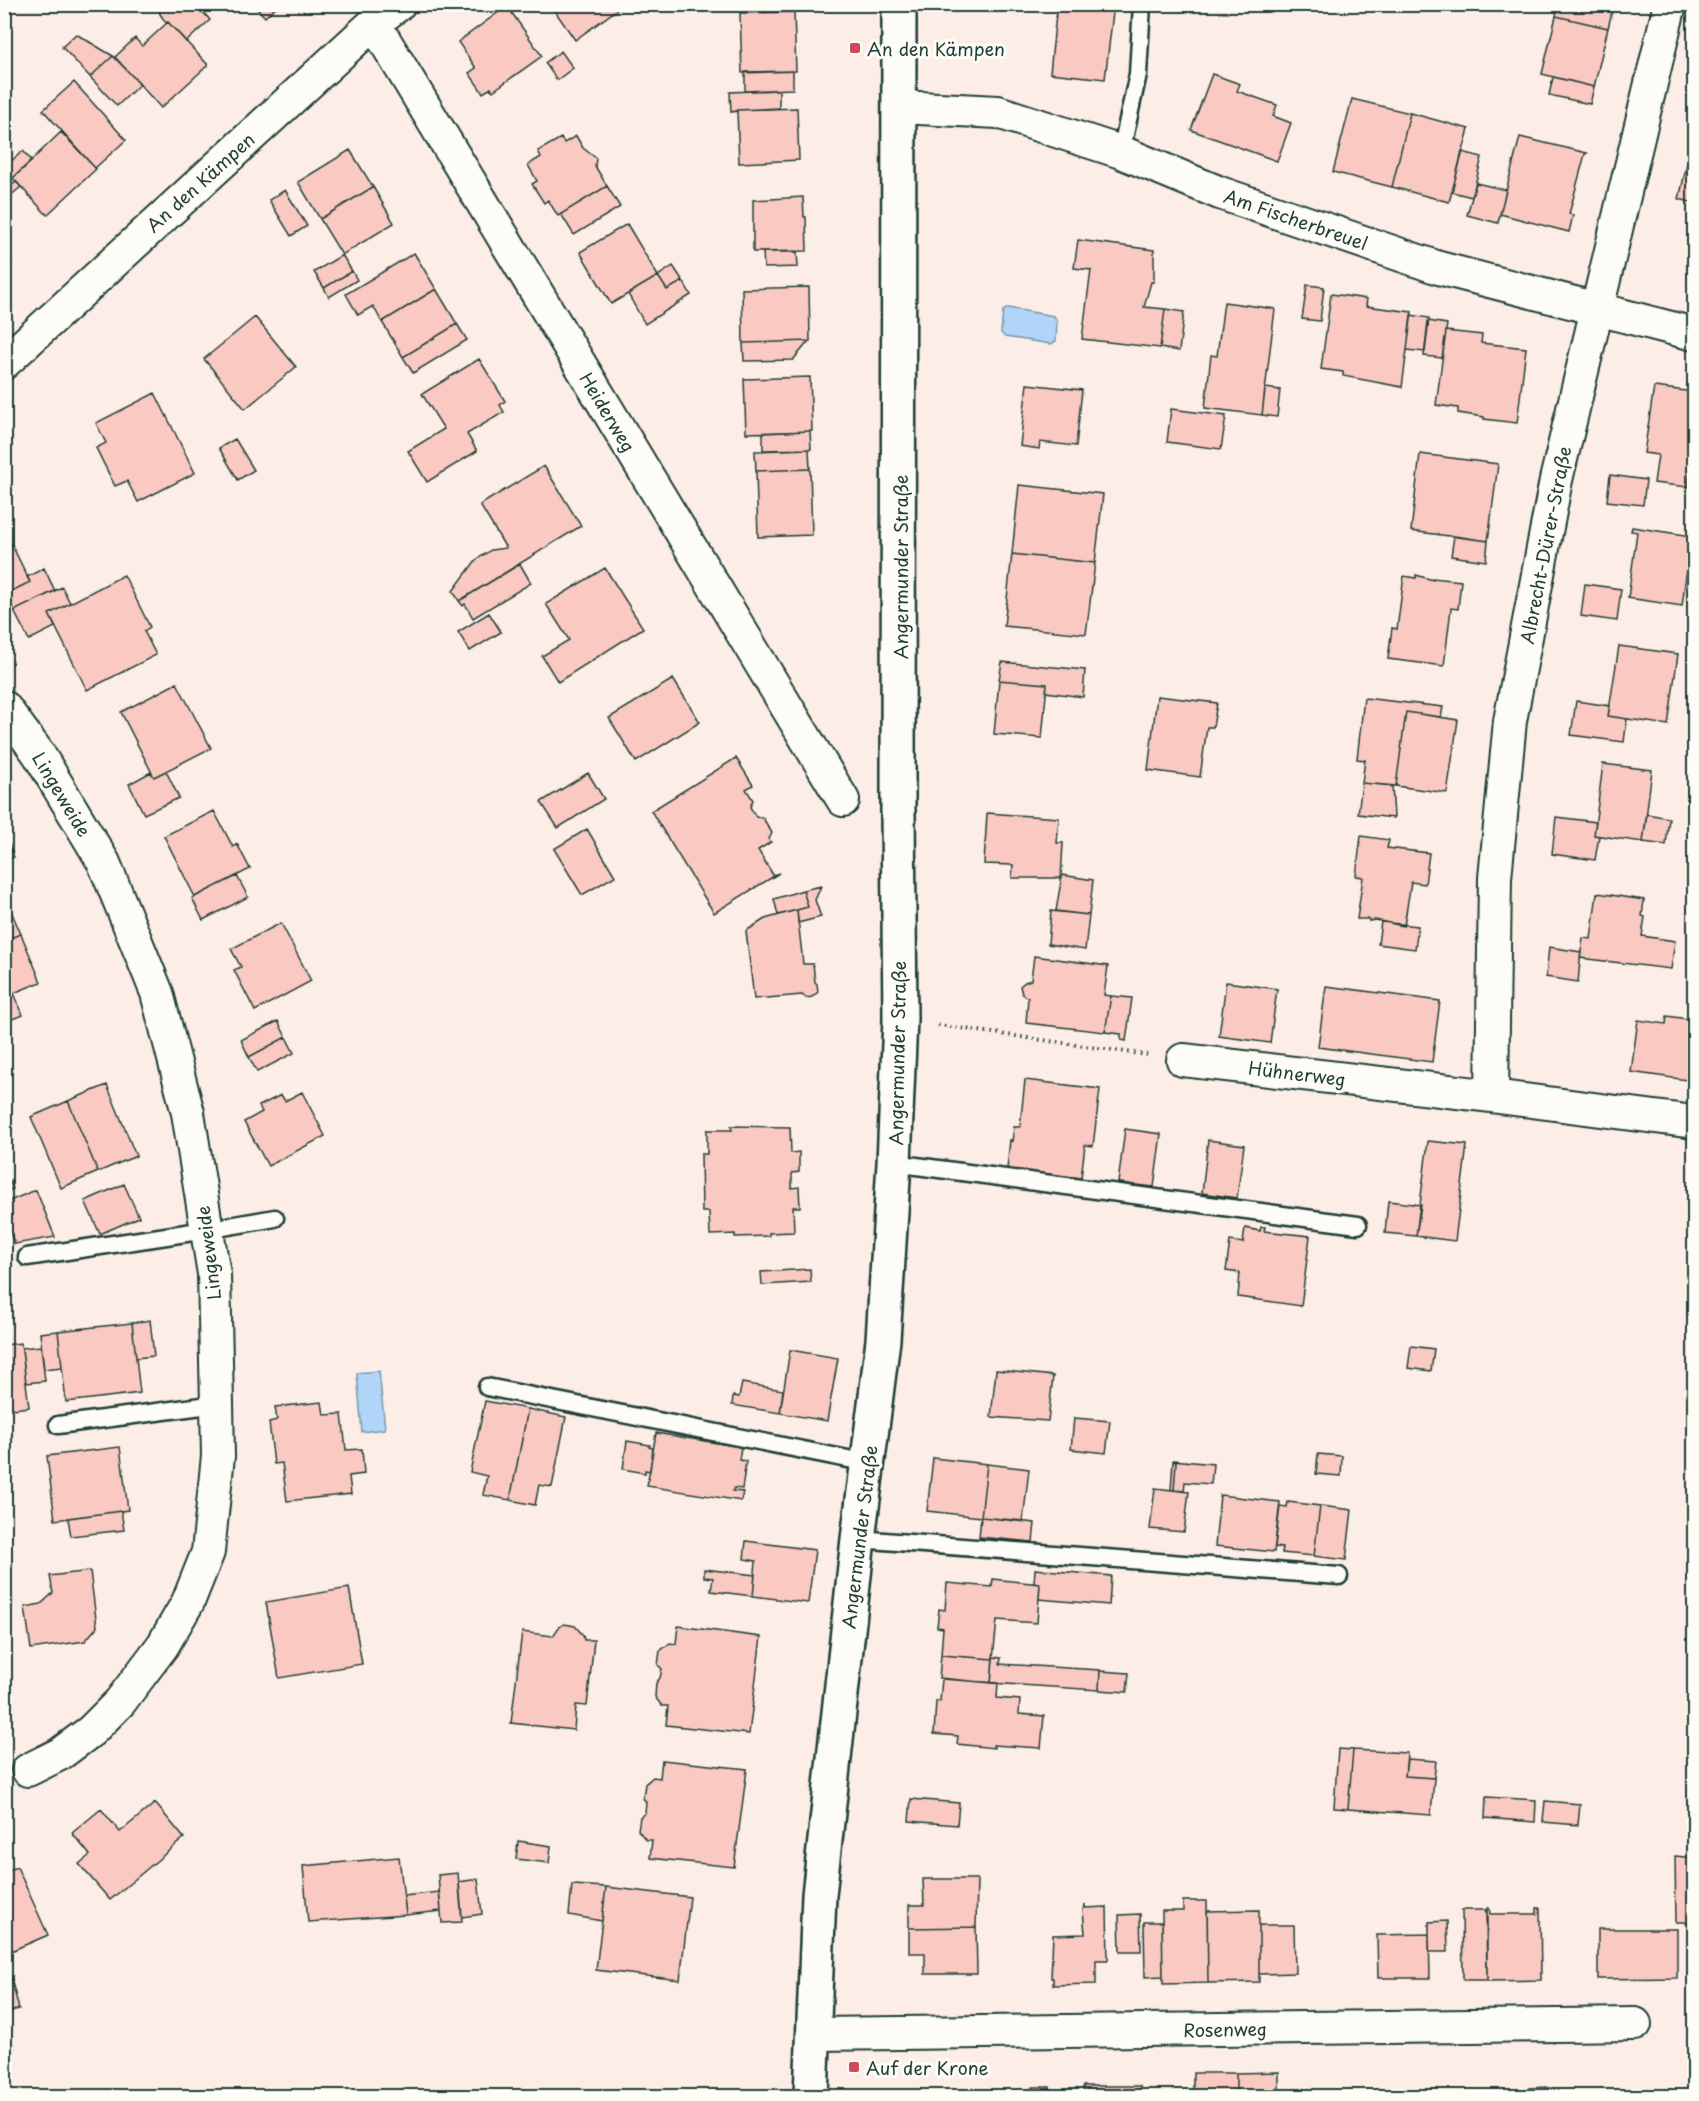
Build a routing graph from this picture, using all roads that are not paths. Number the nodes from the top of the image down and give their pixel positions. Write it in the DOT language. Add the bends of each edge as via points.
graph roads {
  1 [pos="399,4"];
  2 [pos="899,4"];
  3 [pos="1142,4"];
  4 [pos="1670,4"];
  5 [pos="374,23"];
  6 [pos="899,107"];
  7 [pos="1121,152"];
  8 [pos="1597,309"];
  9 [pos="1695,334"];
  10 [pos="4,363"];
  11 [pos="4,707"];
  12 [pos="843,800"];
  13 [pos="1184,1060"];
  14 [pos="1492,1096"];
  15 [pos="1695,1122"];
  16 [pos="894,1163"];
  17 [pos="275,1218"];
  18 [pos="1358,1226"];
  19 [pos="206,1230"];
  20 [pos="27,1257"];
  21 [pos="487,1387"];
  22 [pos="217,1404"];
  23 [pos="58,1425"];
  24 [pos="868,1463"];
  25 [pos="858,1539"];
  26 [pos="1339,1576"];
  27 [pos="28,1770"];
  28 [pos="1635,2024"];
  29 [pos="815,2034"];
  30 [pos="811,2097"];
  1 -- 5 [label="street, An den Kämpen"];
  2 -- 6 [label="main road, Angermunder Straße"];
  3 -- 7 [label="lane" via="1138,74"];
  4 -- 8 [label="street, Albrecht-Dürer-Straße"];
  5 -- 10 [label="street, An den Kämpen"];
  5 -- 12 [label="street, Heiderweg"];
  6 -- 7 [label="street, Am Fischerbreuel" via="998,112"];
  6 -- 16 [label="main road, Angermunder Straße" via="900,1019"];
  7 -- 8 [label="street, Am Fischerbreuel" via="1220,193 1439,268"];
  8 -- 9 [label="street, Am Fischerbreuel"];
  8 -- 14 [label="street, Albrecht-Dürer-Straße" via="1556,480 1510,721 1495,878"];
  11 -- 19 [label="street, Lingeweide" via="38,753 104,864 157,993 188,1113"];
  13 -- 14 [label="street, Hühnerweg"];
  14 -- 15 [label="street, Hühnerweg"];
  16 -- 18 [label="lane"];
  16 -- 24 [label="main road, Angermunder Straße" via="883,1340"];
  17 -- 19 [label="lane"];
  19 -- 20 [label="lane"];
  19 -- 22 [label="street, Lingeweide" via="213,1274"];
  21 -- 24 [label="lane"];
  22 -- 23 [label="lane"];
  22 -- 27 [label="street, Lingeweide" via="218,1456 207,1552 188,1602 163,1645 120,1702 60,1754"];
  24 -- 25 [label="main road, Angermunder Straße"];
  25 -- 26 [label="lane"];
  25 -- 29 [label="main road, Angermunder Straße" via="819,1895"];
  28 -- 29 [label="street, Rosenweg"];
  29 -- 30 [label="main road, Angermunder Straße"];
}
